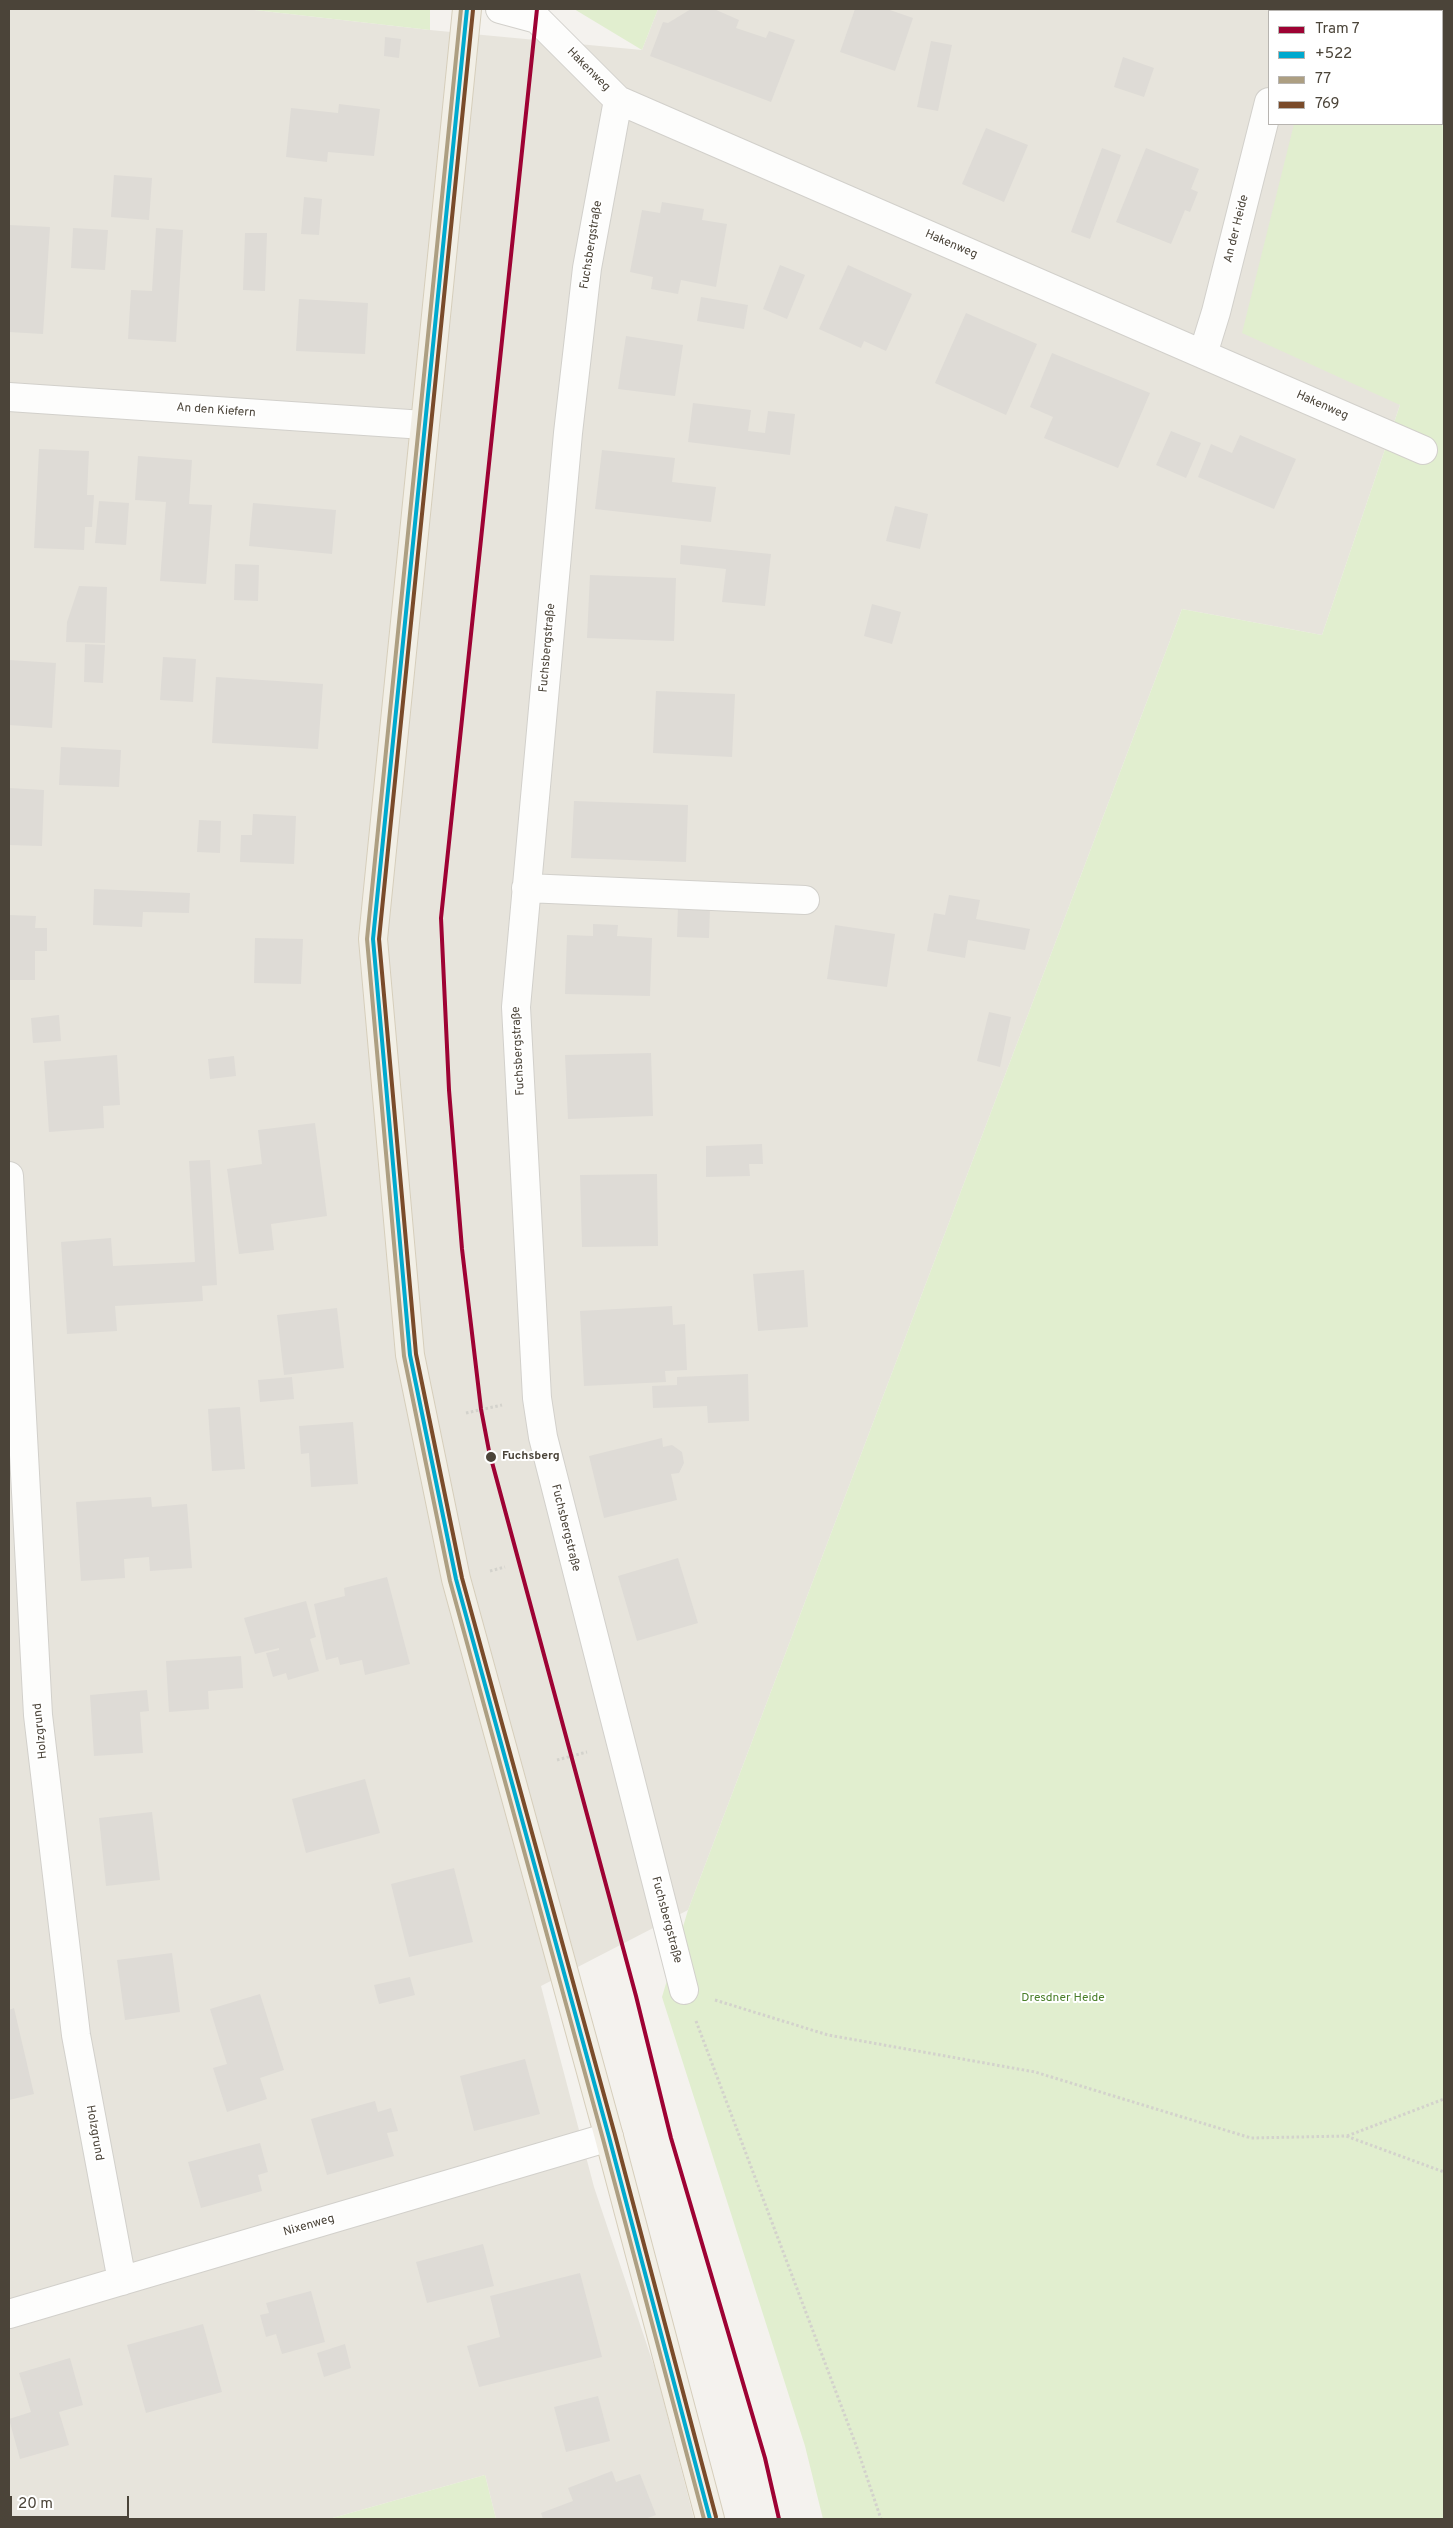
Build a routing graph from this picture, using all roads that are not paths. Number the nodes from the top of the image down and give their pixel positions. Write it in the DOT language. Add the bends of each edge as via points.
graph roads {
  1 [pos="467,9"];
  2 [pos="500,9"];
  3 [pos="618,100"];
  4 [pos="1268,106"];
  5 [pos="1203,354"];
  6 [pos="9,397"];
  7 [pos="424,424"];
  8 [pos="1424,450"];
  9 [pos="526,888"];
  10 [pos="805,900"];
  11 [pos="9,1176"];
  12 [pos="684,1990"];
  13 [pos="609,2137"];
  14 [pos="122,2281"];
  15 [pos="9,2314"];
  16 [pos="710,2519"];
  1 -- 7 [label="main road"];
  2 -- 3 [label="street, Hakenweg" via="537,19"];
  3 -- 5 [label="street, Hakenweg"];
  3 -- 9 [label="street, Fuchsbergstraße" via="587,268 568,433"];
  4 -- 5 [label="street, An der Heide"];
  5 -- 8 [label="street, Hakenweg"];
  6 -- 7 [label="street, An den Kiefern"];
  7 -- 13 [label="main road" via="373,939 410,1355 456,1579"];
  9 -- 10 [label="street"];
  9 -- 12 [label="street, Fuchsbergstraße" via="516,1007 537,1398 545,1446"];
  11 -- 14 [label="street, Holzgrund" via="38,1714 76,2035"];
  13 -- 14 [label="street, Nixenweg"];
  13 -- 16 [label="main road"];
  14 -- 15 [label="street, Nixenweg"];
}
